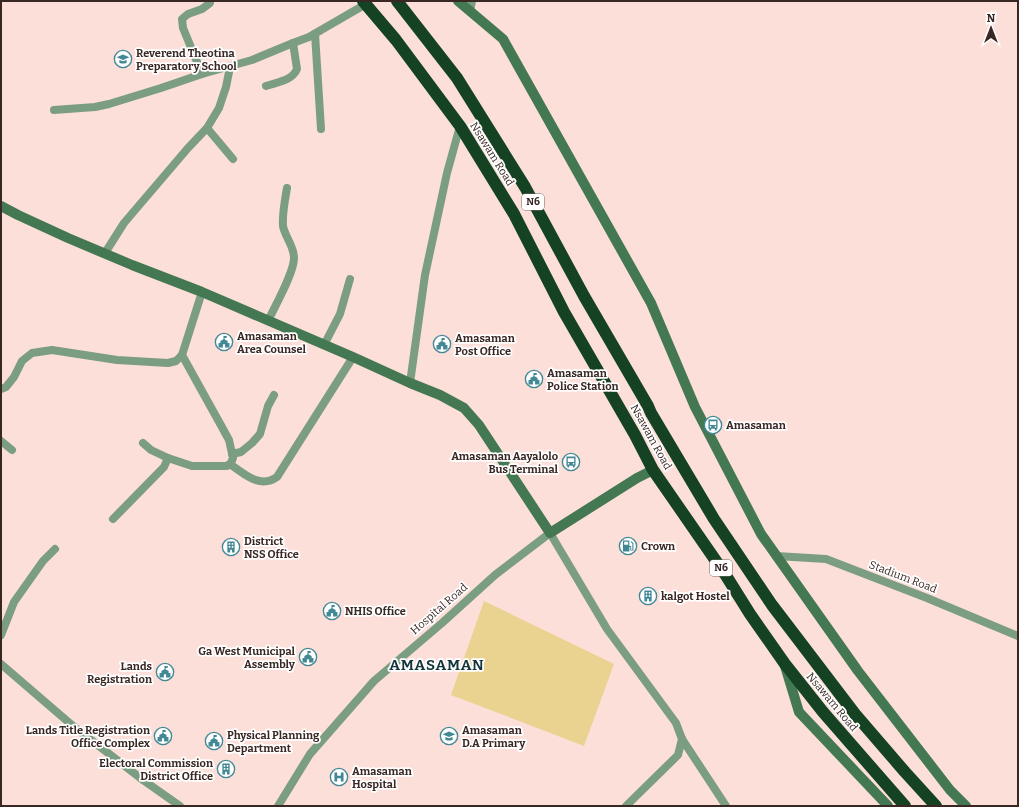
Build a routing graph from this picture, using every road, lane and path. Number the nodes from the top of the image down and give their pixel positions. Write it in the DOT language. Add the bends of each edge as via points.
graph roads {
  1 [pos="210,1"];
  2 [pos="397,1"];
  3 [pos="458,1"];
  4 [pos="364,3"];
  5 [pos="471,6"];
  6 [pos="316,34"];
  7 [pos="293,43"];
  8 [pos="230,67"];
  9 [pos="202,74"];
  10 [pos="266,86"];
  11 [pos="54,110"];
  12 [pos="460,126"];
  13 [pos="207,128"];
  14 [pos="321,129"];
  15 [pos="233,159"];
  16 [pos="287,188"];
  17 [pos="1,206"];
  18 [pos="105,253"];
  19 [pos="350,279"];
  20 [pos="202,292"];
  21 [pos="268,321"];
  22 [pos="324,344"];
  23 [pos="182,355"];
  24 [pos="353,357"];
  25 [pos="410,383"];
  26 [pos="1,389"];
  27 [pos="274,395"];
  28 [pos="1,442"];
  29 [pos="143,443"];
  30 [pos="12,450"];
  31 [pos="232,454"];
  32 [pos="168,458"];
  33 [pos="230,464"];
  34 [pos="652,470"];
  35 [pos="113,519"];
  36 [pos="550,533"];
  37 [pos="55,549"];
  38 [pos="776,556"];
  39 [pos="1,635"];
  40 [pos="1018,636"];
  41 [pos="1,664"];
  42 [pos="785,664"];
  43 [pos="682,739"];
  44 [pos="180,806"];
  45 [pos="278,806"];
  46 [pos="626,806"];
  47 [pos="726,806"];
  48 [pos="888,806"];
  49 [pos="905,806"];
  50 [pos="936,806"];
  51 [pos="966,806"];
  1 -- 9 [label="street" via="202,9 182,19 183,28"];
  2 -- 50 [label="highway, Nsawam Road / N6" via="456,78 525,187 651,413 714,518 772,605 855,714"];
  3 -- 5 [label="main road"];
  4 -- 6 [label="street"];
  4 -- 12 [label="highway, Nsawam Road / N6" via="396,40"];
  5 -- 38 [label="main road" via="503,39 651,303 695,407 761,534"];
  6 -- 7 [label="street"];
  6 -- 14 [label="street"];
  7 -- 8 [label="street"];
  7 -- 10 [label="street" via="297,69 294,76"];
  8 -- 9 [label="street"];
  8 -- 13 [label="street" via="219,108"];
  9 -- 11 [label="street" via="95,108"];
  12 -- 25 [label="street" via="425,275"];
  12 -- 34 [label="highway, Nsawam Road / N6" via="514,214 564,312 635,435"];
  13 -- 15 [label="street"];
  13 -- 18 [label="street" via="124,223"];
  16 -- 21 [label="street" via="283,226 292,249 293,265"];
  17 -- 18 [label="main road"];
  18 -- 20 [label="main road"];
  19 -- 22 [label="street" via="340,314"];
  20 -- 21 [label="main road"];
  20 -- 23 [label="street"];
  21 -- 22 [label="main road"];
  22 -- 24 [label="main road"];
  23 -- 26 [label="street" via="176,361 168,363 117,360 52,350 32,353 22,361 6,387"];
  23 -- 31 [label="street" via="224,429"];
  24 -- 25 [label="main road"];
  24 -- 33 [label="street" via="276,477 267,482 256,480"];
  25 -- 36 [label="main road" via="464,408"];
  27 -- 31 [label="street" via="260,434 241,452"];
  28 -- 30 [label="street"];
  29 -- 32 [label="street"];
  31 -- 33 [label="street"];
  32 -- 33 [label="street" via="192,466"];
  32 -- 35 [label="street" via="164,467"];
  34 -- 36 [label="main road, Hospital Road"];
  34 -- 42 [label="highway, Nsawam Road / N6"];
  36 -- 43 [label="street" via="607,629 676,723"];
  36 -- 45 [label="street, Hospital Road" via="495,575 374,681 310,754"];
  37 -- 39 [label="street" via="43,561 14,602"];
  38 -- 40 [label="street, Stadium Road" via="826,558"];
  38 -- 51 [label="main road" via="858,671 950,790"];
  41 -- 44 [label="street" via="73,726"];
  42 -- 48 [label="main road" via="800,712"];
  42 -- 49 [label="highway, Nsawam Road / N6"];
  43 -- 46 [label="street" via="678,755"];
  43 -- 47 [label="street"];
}
